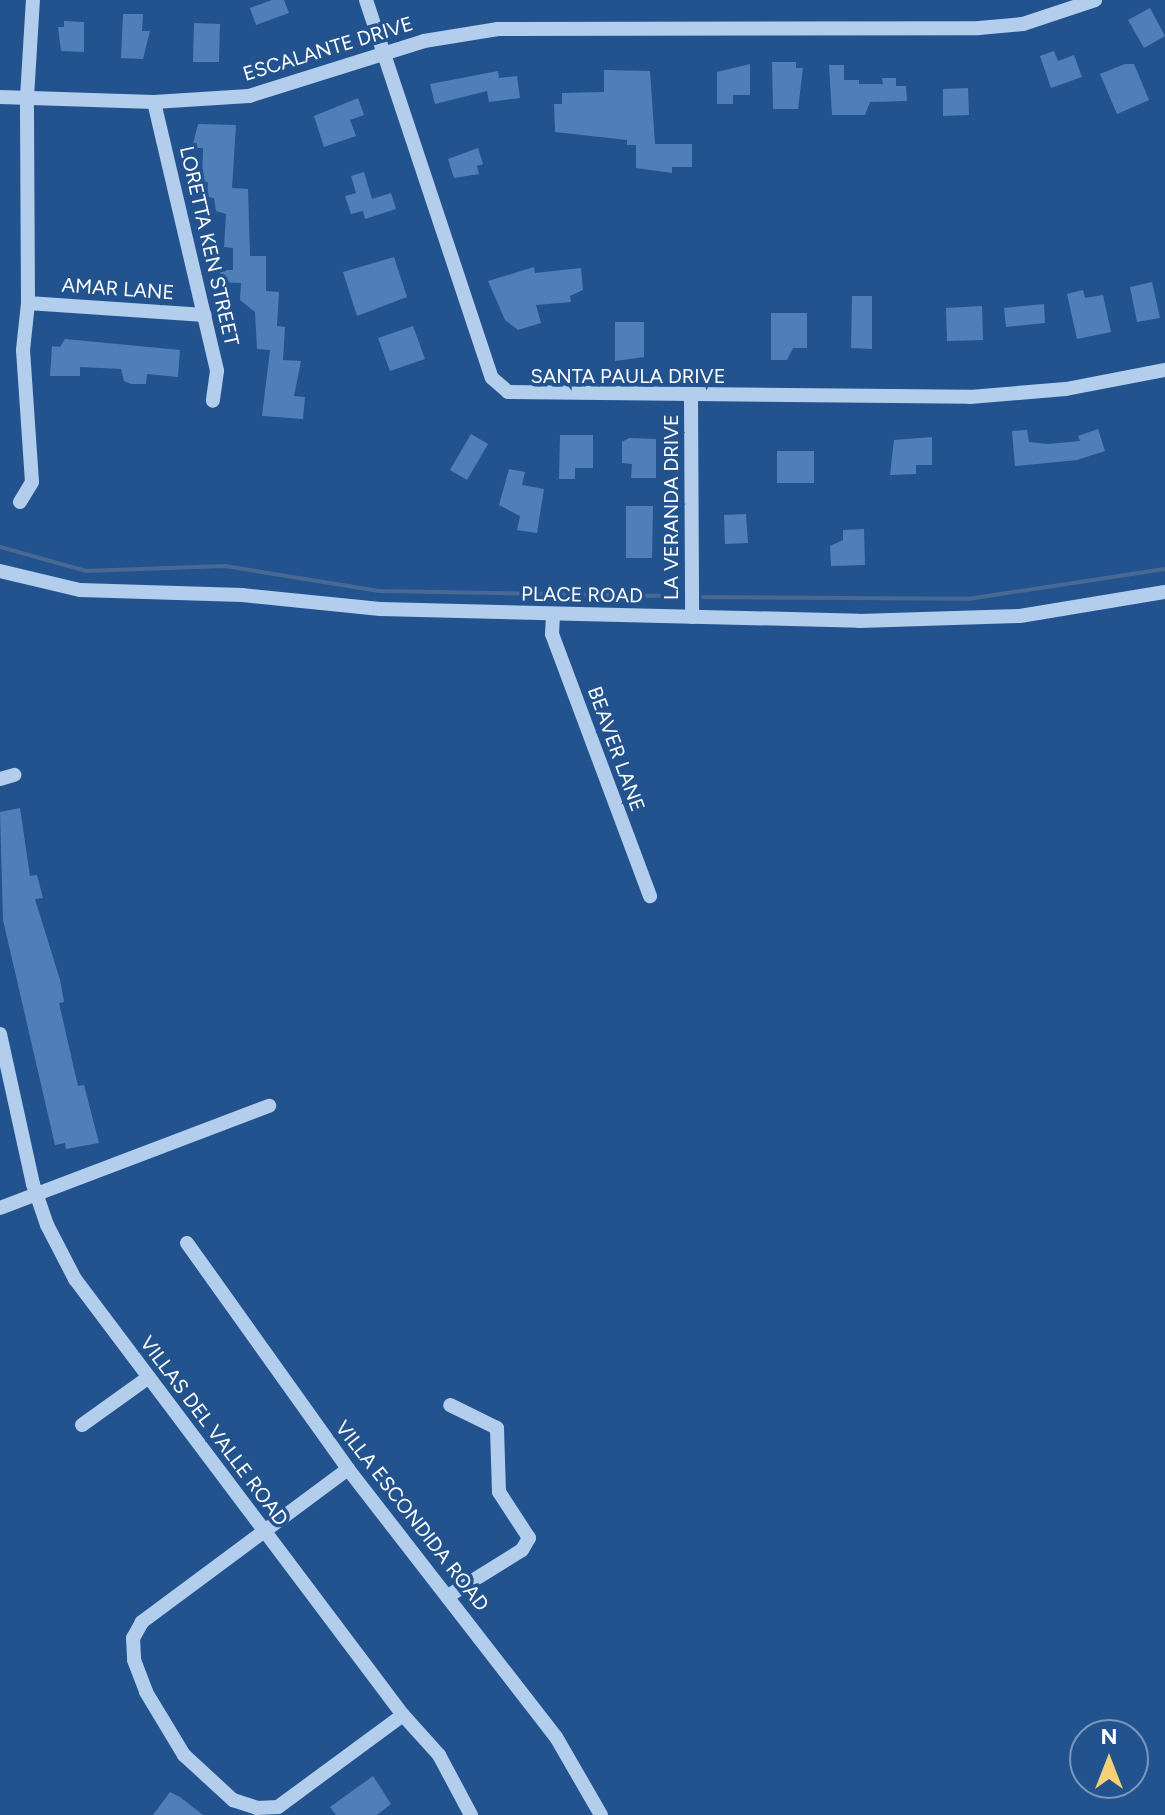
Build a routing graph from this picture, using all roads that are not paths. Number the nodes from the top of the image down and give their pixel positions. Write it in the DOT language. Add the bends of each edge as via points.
graph roads {
  1 [pos="33,0"];
  2 [pos="366,0"];
  3 [pos="1095,0"];
  4 [pos="384,54"];
  5 [pos="0,97"];
  6 [pos="27,97"];
  7 [pos="154,102"];
  8 [pos="28,303"];
  9 [pos="205,315"];
  10 [pos="1165,370"];
  11 [pos="691,397"];
  12 [pos="213,401"];
  13 [pos="20,502"];
  14 [pos="0,571"];
  15 [pos="1165,592"];
  16 [pos="553,615"];
  17 [pos="692,617"];
  18 [pos="650,896"];
  19 [pos="0,1034"];
  20 [pos="269,1106"];
  21 [pos="38,1197"];
  22 [pos="0,1208"];
  23 [pos="187,1243"];
  24 [pos="149,1377"];
  25 [pos="450,1405"];
  26 [pos="82,1425"];
  27 [pos="348,1469"];
  28 [pos="264,1531"];
  29 [pos="448,1596"];
  30 [pos="403,1715"];
  31 [pos="471,1815"];
  32 [pos="601,1815"];
  1 -- 6 [label="street"];
  2 -- 4 [label="street, SANTA PAULA DRIVE"];
  3 -- 4 [label="street, ESCALANTE DRIVE" via="1023,24 979,28 532,27 444,37"];
  4 -- 7 [label="street, ESCALANTE DRIVE" via="249,96"];
  4 -- 11 [label="street, SANTA PAULA DRIVE" via="499,386 519,395"];
  5 -- 6 [label="street, ESCALANTE DRIVE"];
  6 -- 7 [label="street, ESCALANTE DRIVE"];
  6 -- 8 [label="street"];
  7 -- 9 [label="street, LORETTA KEN STREET"];
  8 -- 9 [label="street, AMAR LANE"];
  8 -- 13 [label="street" via="23,350 32,482"];
  9 -- 12 [label="street, LORETTA KEN STREET" via="217,371"];
  10 -- 11 [label="street, SANTA PAULA DRIVE" via="1006,395"];
  11 -- 17 [label="street, LA VERANDA DRIVE"];
  14 -- 16 [label="street, PLACE ROAD" via="80,590"];
  15 -- 17 [label="street, PLACE ROAD" via="963,621"];
  16 -- 17 [label="street, PLACE ROAD"];
  16 -- 18 [label="street, BEAVER LANE" via="552,634"];
  19 -- 21 [label="street, VILLAS DEL VALLE ROAD"];
  20 -- 21 [label="street"];
  21 -- 22 [label="street"];
  21 -- 24 [label="street, VILLAS DEL VALLE ROAD" via="75,1279"];
  23 -- 27 [label="street, VILLA ESCONDIDA ROAD"];
  24 -- 26 [label="street"];
  24 -- 28 [label="street, VILLAS DEL VALLE ROAD"];
  25 -- 29 [label="street" via="497,1428 499,1492 529,1538 522,1550"];
  27 -- 28 [label="street"];
  27 -- 29 [label="street, VILLA ESCONDIDA ROAD"];
  28 -- 30 [label="street, VILLAS DEL VALLE ROAD"];
  28 -- 30 [label="street" via="142,1622 133,1638 134,1660 146,1692 184,1755 233,1800 257,1808 278,1807"];
  29 -- 32 [label="street, VILLA ESCONDIDA ROAD" via="556,1737"];
  30 -- 31 [label="street, VILLAS DEL VALLE ROAD" via="439,1755"];
}
